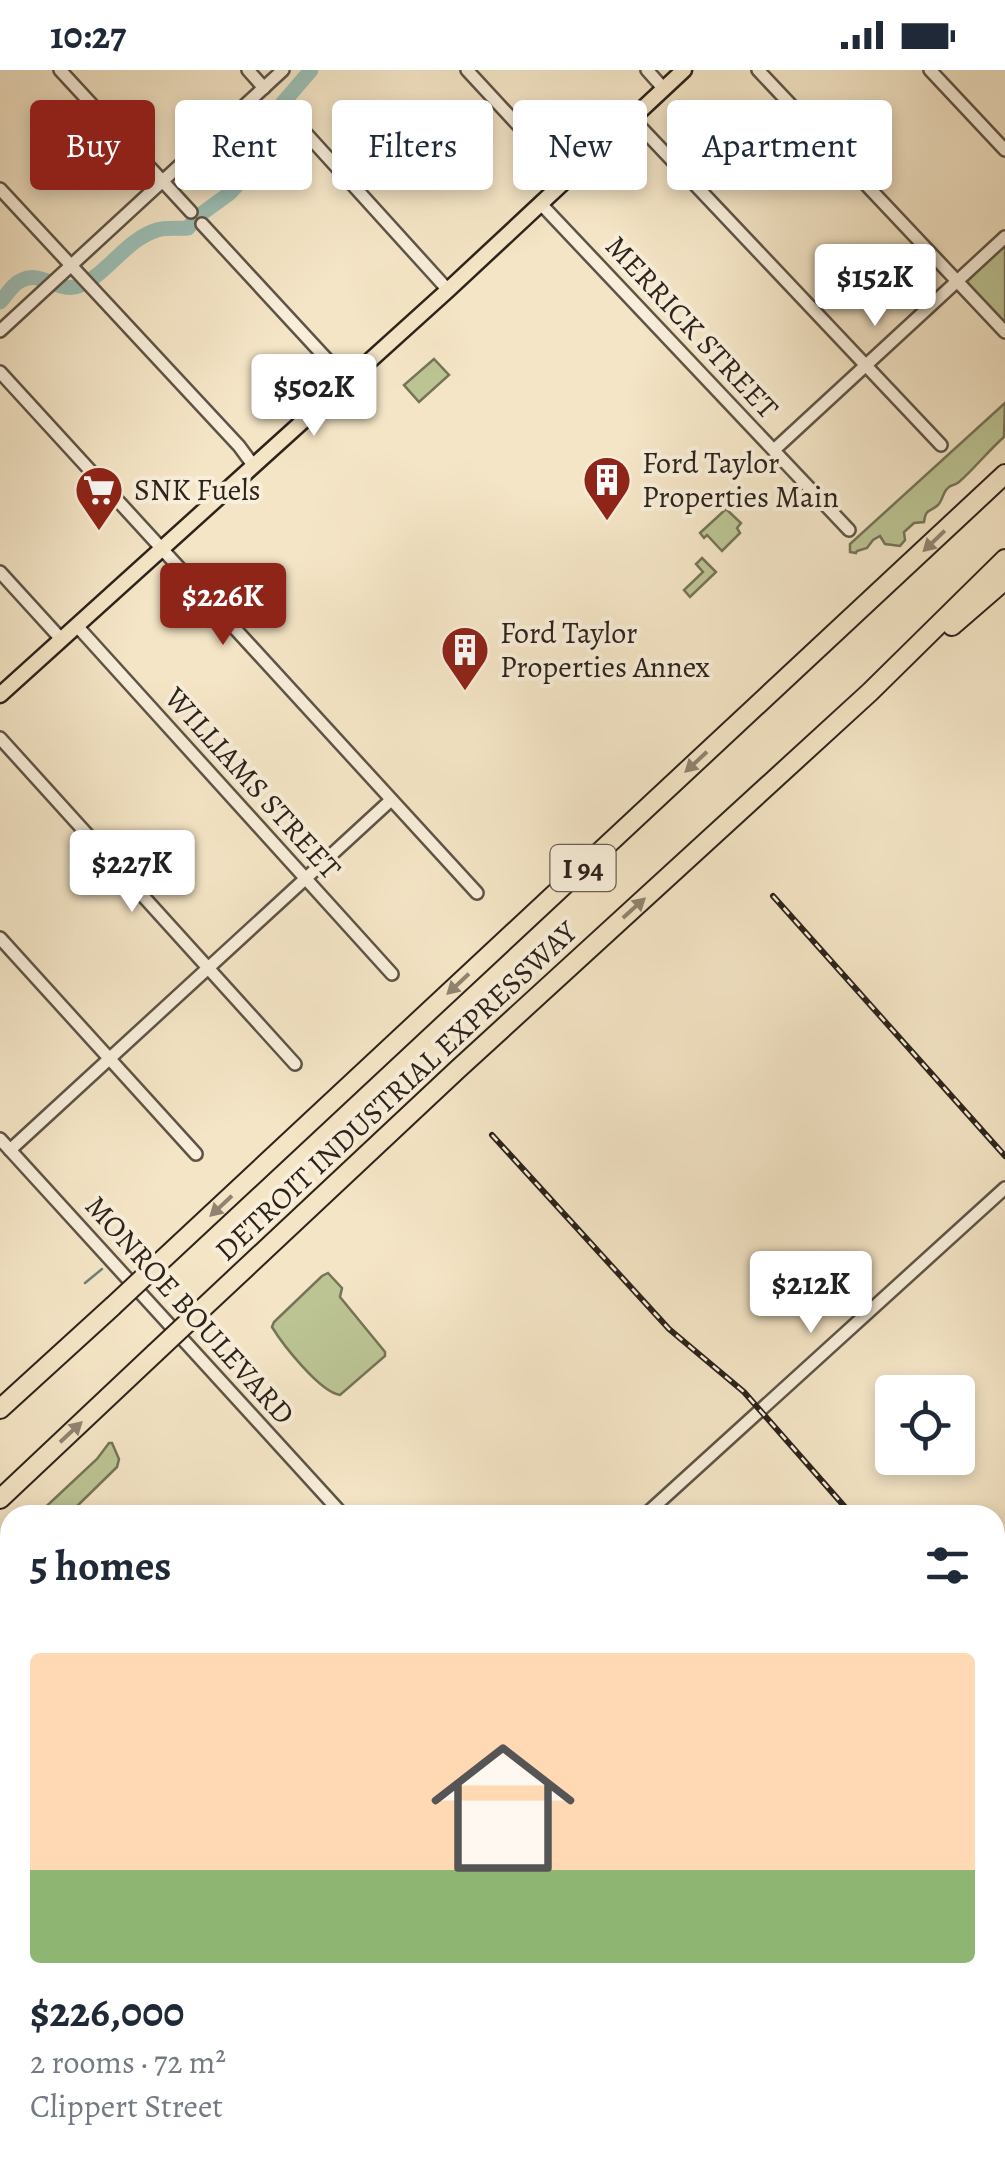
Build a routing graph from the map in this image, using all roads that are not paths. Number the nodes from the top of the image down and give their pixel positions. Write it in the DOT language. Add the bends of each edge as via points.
graph roads {
  1 [pos="60,70"];
  2 [pos="248,70"];
  3 [pos="284,70"];
  4 [pos="467,70"];
  5 [pos="647,70"];
  6 [pos="684,70"];
  7 [pos="758,70"];
  8 [pos="930,70"];
  9 [pos="264,88"];
  10 [pos="664,89"];
  11 [pos="647,104"];
  12 [pos="513,120"];
  13 [pos="647,134"];
  14 [pos="312,140"];
  15 [pos="1005,150"];
  16 [pos="163,181"];
  17 [pos="0,189"];
  18 [pos="554,190"];
  19 [pos="540,203"];
  20 [pos="192,212"];
  21 [pos="202,224"];
  22 [pos="1005,237"];
  23 [pos="76,272"];
  24 [pos="958,281"];
  25 [pos="448,290"];
  26 [pos="0,332"];
  27 [pos="1005,332"];
  28 [pos="866,366"];
  29 [pos="0,372"];
  30 [pos="346,380"];
  31 [pos="940,445"];
  32 [pos="774,450"];
  33 [pos="1005,464"];
  34 [pos="253,466"];
  35 [pos="1005,474"];
  36 [pos="960,516"];
  37 [pos="849,530"];
  38 [pos="162,549"];
  39 [pos="1005,560"];
  40 [pos="0,572"];
  41 [pos="1005,580"];
  42 [pos="77,626"];
  43 [pos="62,640"];
  44 [pos="870,692"];
  45 [pos="0,694"];
  46 [pos="0,738"];
  47 [pos="391,800"];
  48 [pos="306,878"];
  49 [pos="477,894"];
  50 [pos="0,938"];
  51 [pos="208,968"];
  52 [pos="392,974"];
  53 [pos="109,1058"];
  54 [pos="295,1064"];
  55 [pos="0,1138"];
  56 [pos="10,1150"];
  57 [pos="196,1154"];
  58 [pos="1005,1188"];
  59 [pos="0,1410"];
  60 [pos="0,1499"];
  61 [pos="334,1505"];
  62 [pos="656,1505"];
  1 -- 16 [label="street"];
  2 -- 9 [label="street"];
  3 -- 9 [label="street"];
  4 -- 12 [label="street"];
  5 -- 10 [label="street"];
  6 -- 10 [label="main road"];
  7 -- 24 [label="street"];
  8 -- 15 [label="street"];
  9 -- 16 [label="street"];
  10 -- 11 [label="main road"];
  13 -- 28 [label="street"];
  14 -- 25 [label="street"];
  16 -- 20 [label="street"];
  16 -- 23 [label="street"];
  17 -- 23 [label="street"];
  18 -- 19 [label="main road"];
  19 -- 25 [label="main road"];
  19 -- 32 [label="street, MERRICK STREET"];
  21 -- 30 [label="street"];
  22 -- 24 [label="street"];
  23 -- 26 [label="street"];
  23 -- 34 [label="street"];
  24 -- 27 [label="street"];
  24 -- 28 [label="street"];
  25 -- 30 [label="main road"];
  28 -- 31 [label="street"];
  28 -- 32 [label="street"];
  29 -- 38 [label="street"];
  30 -- 34 [label="main road"];
  32 -- 37 [label="street, MERRICK STREET"];
  33 -- 36 [label="highway"];
  34 -- 38 [label="main road"];
  35 -- 36 [label="highway, DETROIT INDUSTRIAL EXPRESSWAY / I 94"];
  36 -- 59 [label="highway, DETROIT INDUSTRIAL EXPRESSWAY / I 94, one-way, bridge"];
  38 -- 42 [label="main road"];
  38 -- 47 [label="street"];
  39 -- 44 [label="highway, DETROIT INDUSTRIAL EXPRESSWAY / I 94"];
  40 -- 43 [label="street"];
  41 -- 44 [label="highway"];
  42 -- 43 [label="main road"];
  42 -- 48 [label="street, WILLIAMS STREET"];
  43 -- 45 [label="main road"];
  60 -- 44 [label="highway, DETROIT INDUSTRIAL EXPRESSWAY / I 94, one-way, bridge"];
  46 -- 51 [label="street"];
  47 -- 48 [label="street"];
  47 -- 49 [label="street"];
  48 -- 51 [label="street"];
  48 -- 52 [label="street, WILLIAMS STREET"];
  50 -- 53 [label="street"];
  51 -- 53 [label="street"];
  51 -- 54 [label="street"];
  53 -- 56 [label="street"];
  53 -- 57 [label="street"];
  55 -- 56 [label="street, MONROE BOULEVARD"];
  56 -- 61 [label="street, MONROE BOULEVARD"];
  58 -- 62 [label="street"];
}
